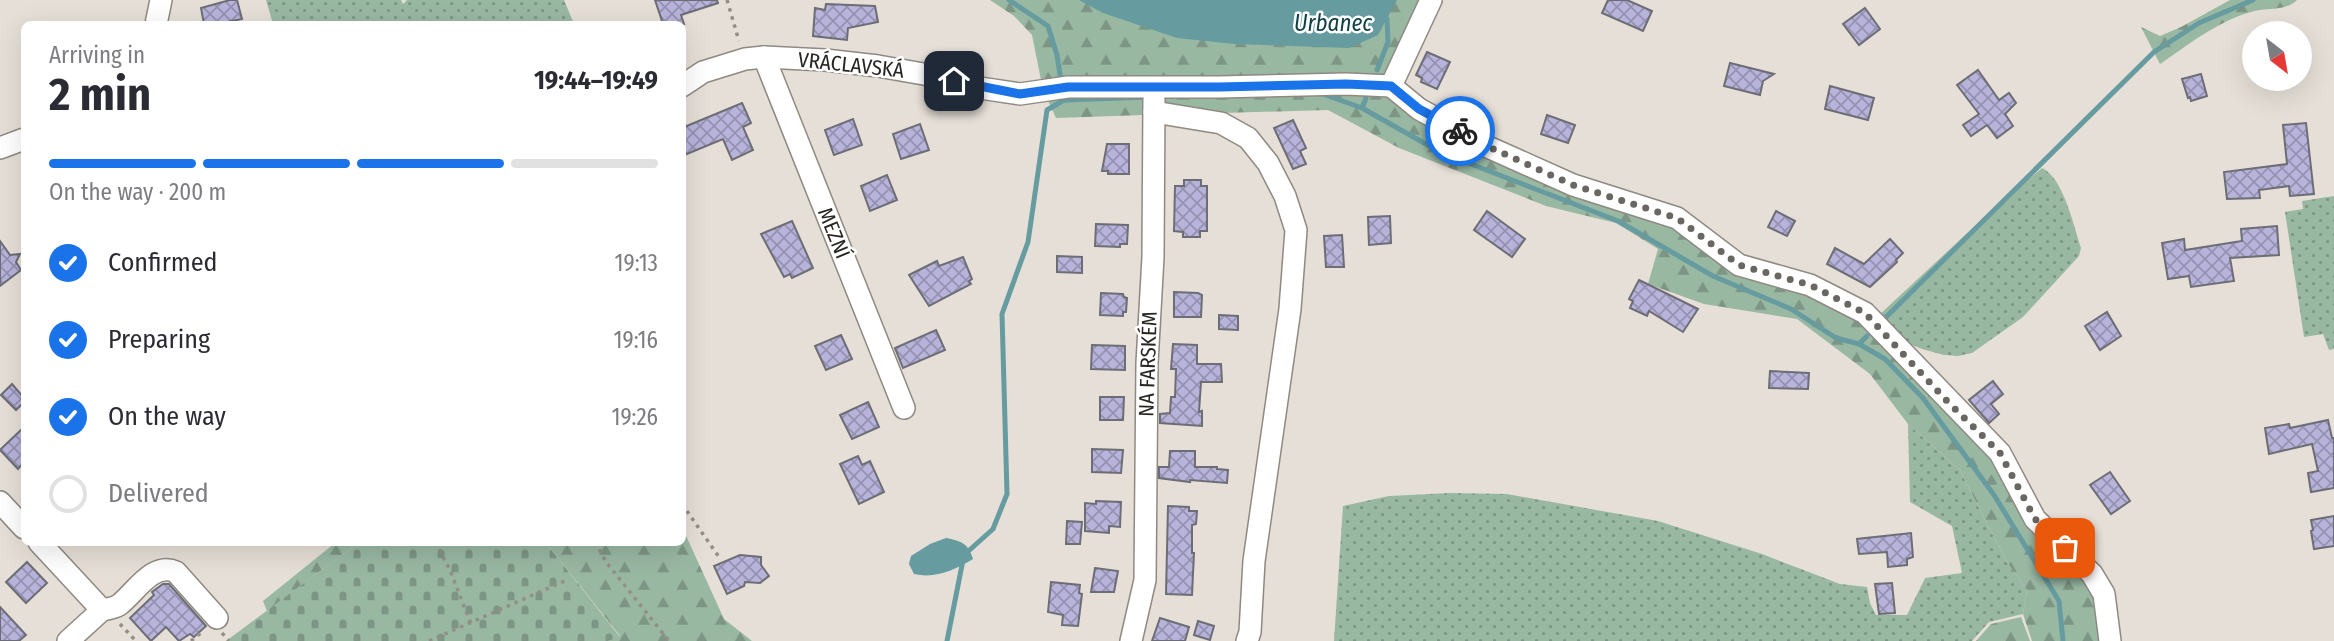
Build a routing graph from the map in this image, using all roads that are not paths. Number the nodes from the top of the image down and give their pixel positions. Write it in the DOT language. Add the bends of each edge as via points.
graph roads {
  1 [pos="161,0"];
  2 [pos="1431,0"];
  3 [pos="157,21"];
  4 [pos="754,58"];
  5 [pos="686,83"];
  6 [pos="1391,86"];
  7 [pos="1154,98"];
  8 [pos="21,140"];
  9 [pos="0,148"];
  10 [pos="904,408"];
  11 [pos="0,502"];
  12 [pos="21,525"];
  13 [pos="42,546"];
  14 [pos="102,610"];
  15 [pos="218,618"];
  16 [pos="68,641"];
  17 [pos="1131,641"];
  18 [pos="1247,641"];
  19 [pos="2110,641"];
  1 -- 3 [label="street"];
  2 -- 6 [label="street"];
  4 -- 5 [label="street, VRÁCLAVSKÁ" via="703,72"];
  4 -- 7 [label="street, VRÁCLAVSKÁ" via="877,66 1020,94 1062,87"];
  4 -- 10 [label="street, MEZNÍ"];
  6 -- 7 [label="street, VRÁCLAVSKÁ" via="1219,87"];
  6 -- 19 [label="street" via="1419,109 1489,147 1573,185 1677,218 1739,265 1810,285 1865,313 2000,453 2035,519 2092,574 2104,594"];
  7 -- 17 [label="street, NA FARSKÉM" via="1145,580"];
  7 -- 18 [label="street" via="1248,138 1268,163 1296,230"];
  8 -- 9 [label="street"];
  11 -- 12 [label="street"];
  13 -- 14 [label="street"];
  14 -- 15 [label="street" via="118,605 152,575 167,569 176,572"];
  14 -- 16 [label="street"];
}
